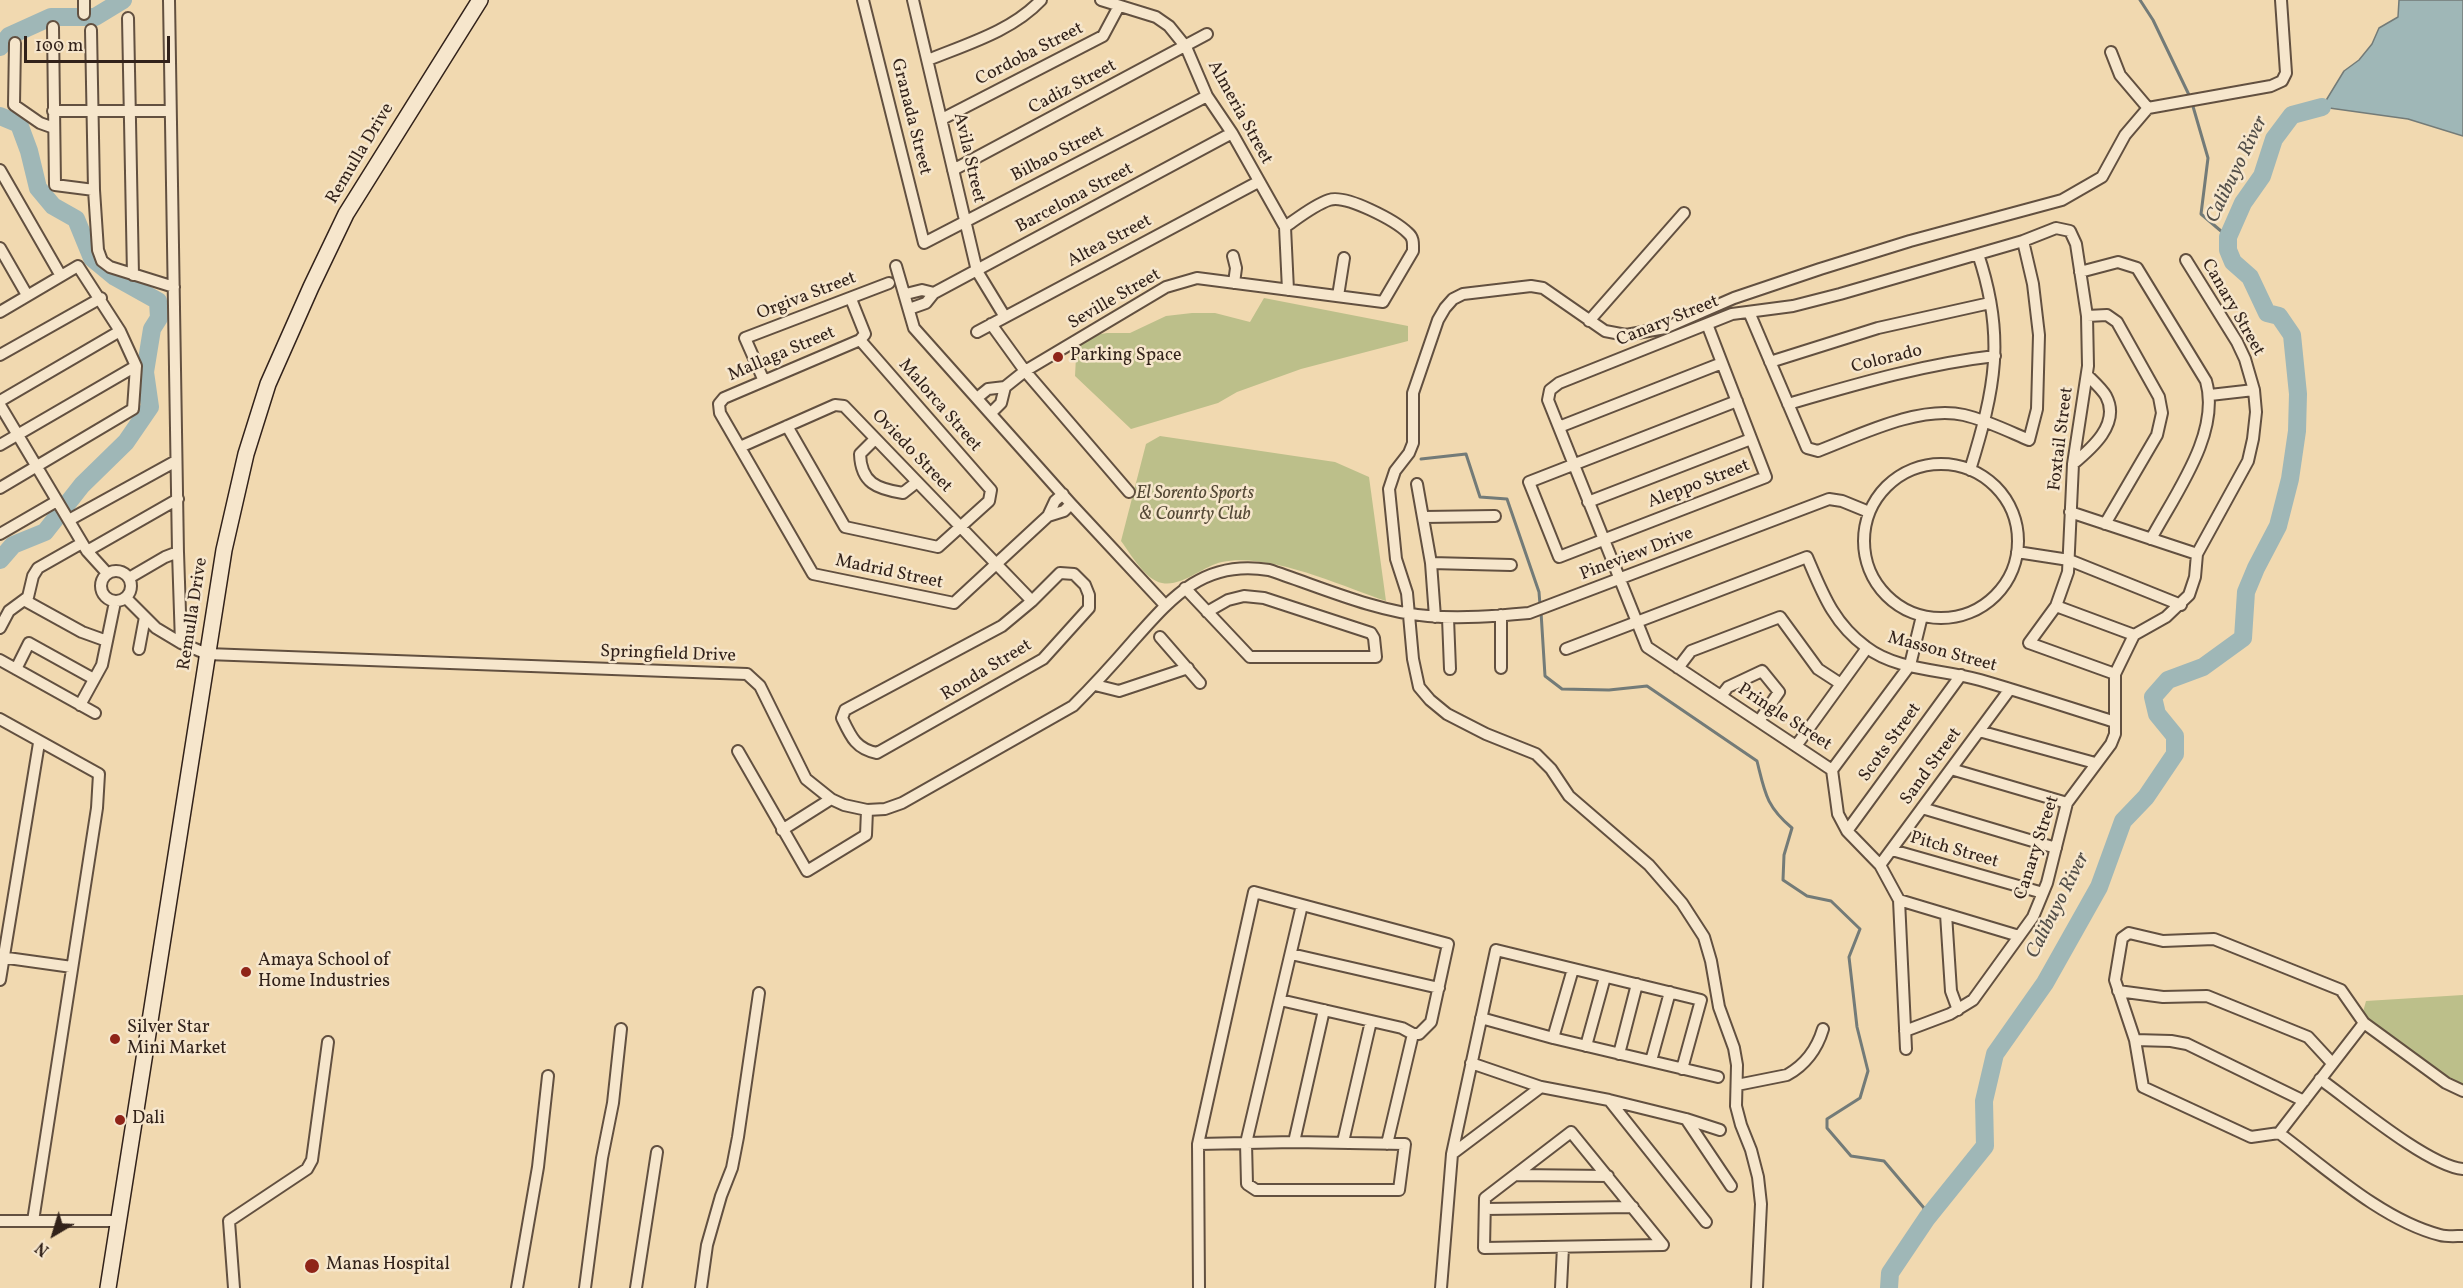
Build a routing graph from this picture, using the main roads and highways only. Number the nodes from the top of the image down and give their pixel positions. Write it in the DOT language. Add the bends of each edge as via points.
graph roads {
  1 [pos="480,0"];
  2 [pos="108,1288"];
  1 -- 2 [label="main road, Remulla Drive" via="346,214 268,384 246,454 224,550"];
}
